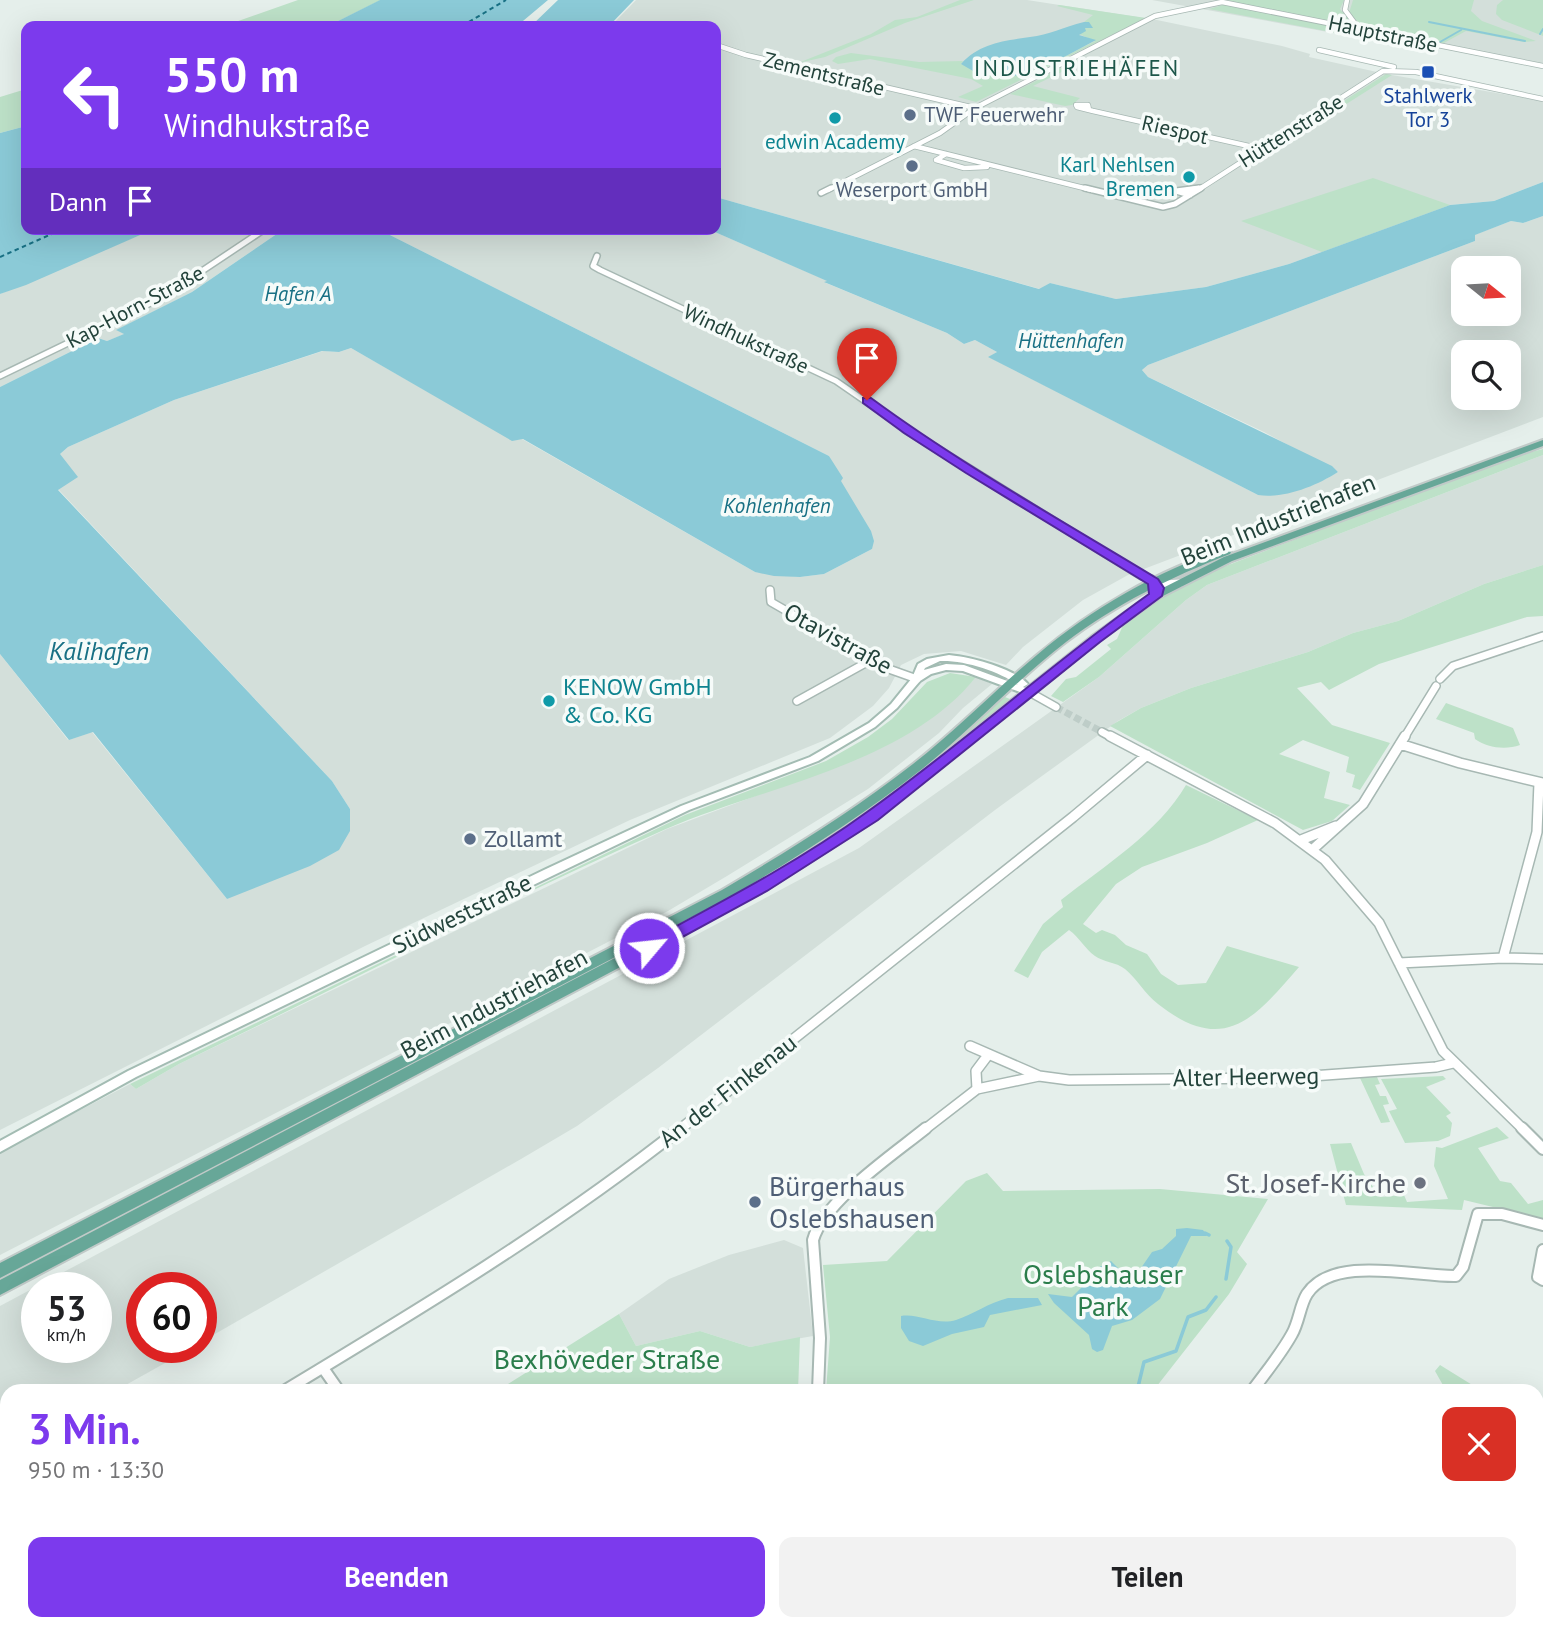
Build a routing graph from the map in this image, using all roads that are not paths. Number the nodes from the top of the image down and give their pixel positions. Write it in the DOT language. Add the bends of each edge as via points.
graph roads {
  1 [pos="1347,0"];
  2 [pos="1359,29"];
  3 [pos="721,47"];
  4 [pos="1319,50"];
  5 [pos="1543,66"];
  6 [pos="1396,70"];
  7 [pos="1543,99"];
  8 [pos="975,108"];
  9 [pos="1089,110"];
  10 [pos="914,146"];
  11 [pos="1262,149"];
  12 [pos="946,154"];
  13 [pos="998,167"];
  14 [pos="1202,187"];
  15 [pos="821,193"];
  16 [pos="1190,195"];
  17 [pos="256,235"];
  18 [pos="597,256"];
  19 [pos="0,376"];
  20 [pos="1543,436"];
  21 [pos="1543,443"];
  22 [pos="1153,582"];
  23 [pos="1180,583"];
  24 [pos="770,590"];
  25 [pos="1156,596"];
  26 [pos="1085,623"];
  27 [pos="1543,636"];
  28 [pos="1095,639"];
  29 [pos="871,660"];
  30 [pos="917,679"];
  31 [pos="1014,682"];
  32 [pos="1031,693"];
  33 [pos="797,701"];
  34 [pos="1056,707"];
  35 [pos="1102,732"];
  36 [pos="1399,744"];
  37 [pos="1147,755"];
  38 [pos="1541,783"];
  39 [pos="1336,826"];
  40 [pos="1301,840"];
  41 [pos="1313,849"];
  42 [pos="1503,957"];
  43 [pos="1543,959"];
  44 [pos="1399,963"];
  45 [pos="970,1046"];
  46 [pos="988,1055"];
  47 [pos="1453,1063"];
  48 [pos="1039,1076"];
  49 [pos="977,1089"];
  50 [pos="0,1147"];
  51 [pos="1543,1149"];
  52 [pos="1543,1226"];
  53 [pos="1543,1250"];
  54 [pos="0,1271"];
  55 [pos="1543,1280"];
  56 [pos="0,1288"];
  57 [pos="323,1368"];
  58 [pos="296,1384"];
  59 [pos="334,1384"];
  60 [pos="818,1384"];
  61 [pos="1257,1384"];
  1 -- 2 [label="street" via="1345,10"];
  2 -- 5 [label="street, Hauptstraße"];
  2 -- 8 [label="street, Hauptstraße" via="1222,2 1174,11 1151,18"];
  3 -- 8 [label="street, Zementstraße"];
  4 -- 6 [label="street"];
  6 -- 7 [label="street, Hüttenstraße"];
  6 -- 11 [label="street, Hüttenstraße" via="1379,74"];
  8 -- 10 [label="street"];
  9 -- 11 [label="street, Riespot"];
  10 -- 12 [label="street, Hüttenstraße"];
  10 -- 15 [label="street"];
  11 -- 14 [label="street, Hüttenstraße"];
  12 -- 13 [label="street, Hüttenstraße"];
  12 -- 13 [label="street, Hüttenstraße" via="936,160 964,168"];
  13 -- 16 [label="street, Hüttenstraße" via="1151,205 1169,206"];
  14 -- 16 [label="street, Hüttenstraße"];
  14 -- 16 [label="street, Hüttenstraße" via="1176,191"];
  17 -- 19 [label="street, Kap-Horn-Straße" via="163,297"];
  18 -- 22 [label="street, Windhukstraße" via="593,266 600,270 836,381"];
  20 -- 22 [label="main road, Beim Industriehafen"];
  21 -- 23 [label="main road, Beim Industriehafen" via="1228,559"];
  22 -- 23 [label="street, Windhukstraße"];
  22 -- 25 [label="street"];
  22 -- 26 [label="main road, Beim Industriehafen"];
  23 -- 25 [label="main road, Beim Industriehafen"];
  24 -- 29 [label="street, Otavistraße" via="771,601"];
  25 -- 28 [label="main road, Beim Industriehafen"];
  26 -- 28 [label="main road" via="1087,634"];
  26 -- 31 [label="main road, Beim Industriehafen"];
  27 -- 36 [label="street" via="1453,666"];
  28 -- 32 [label="main road, Beim Industriehafen"];
  29 -- 30 [label="street, Otavistraße"];
  29 -- 33 [label="street"];
  30 -- 31 [label="street, Südweststraße" via="939,668 956,667"];
  30 -- 50 [label="street, Südweststraße" via="872,725 814,759 685,808 562,866 132,1074"];
  31 -- 32 [label="street, Südweststraße"];
  31 -- 54 [label="main road, Beim Industriehafen" via="865,806 727,893"];
  32 -- 34 [label="street"];
  32 -- 56 [label="main road, Beim Industriehafen" via="873,816 761,887"];
  35 -- 37 [label="street"];
  36 -- 38 [label="street"];
  36 -- 39 [label="street" via="1363,804"];
  37 -- 40 [label="street"];
  37 -- 57 [label="street, An der Finkenau" via="622,1175 440,1297"];
  38 -- 42 [label="street" via="1536,832"];
  39 -- 40 [label="street"];
  39 -- 41 [label="street"];
  40 -- 41 [label="street"];
  41 -- 44 [label="street" via="1360,897"];
  42 -- 43 [label="street"];
  42 -- 44 [label="street"];
  44 -- 47 [label="street" via="1434,1036"];
  45 -- 46 [label="street, Alter Heerweg"];
  46 -- 48 [label="street, Alter Heerweg"];
  46 -- 49 [label="street" via="976,1072"];
  47 -- 48 [label="street, Alter Heerweg" via="1284,1078 1069,1080"];
  47 -- 51 [label="street"];
  48 -- 49 [label="street, Alter Heerweg"];
  49 -- 60 [label="street" via="877,1167 819,1221 813,1248 820,1338"];
  52 -- 61 [label="street" via="1478,1214 1463,1267 1456,1276 1357,1270 1332,1276 1307,1294 1293,1336"];
  53 -- 55 [label="street" via="1538,1277"];
  57 -- 58 [label="street, An der Finkenau"];
  57 -- 59 [label="street"];
}
